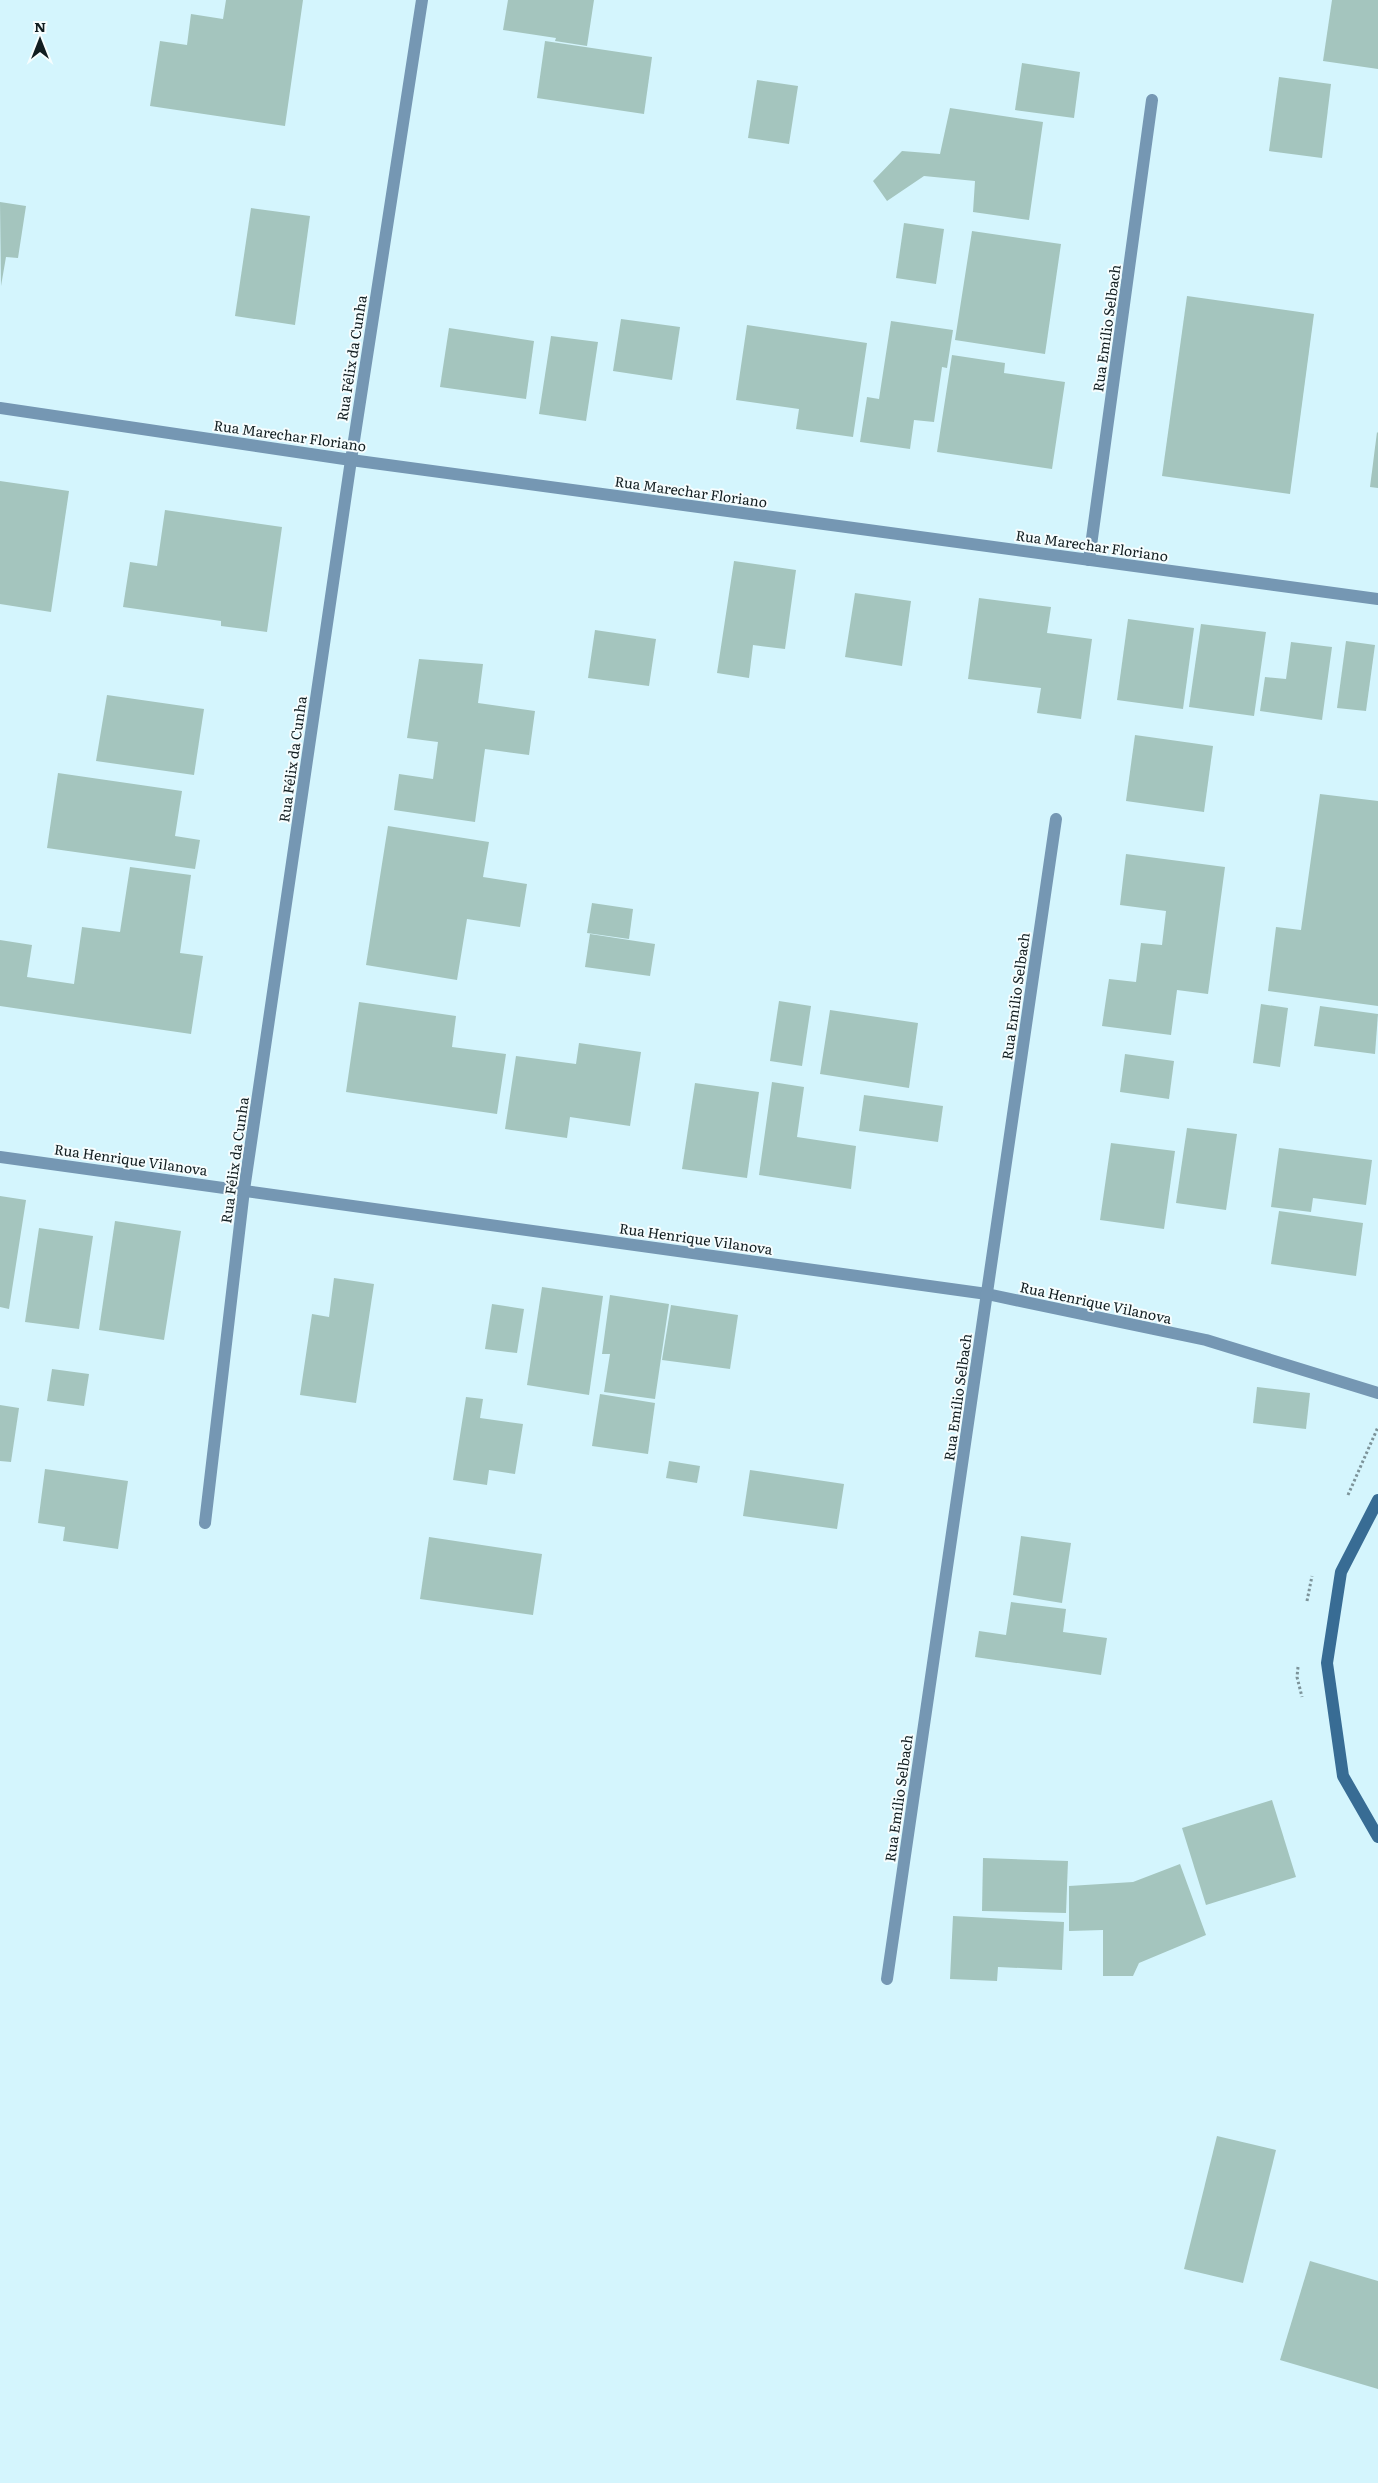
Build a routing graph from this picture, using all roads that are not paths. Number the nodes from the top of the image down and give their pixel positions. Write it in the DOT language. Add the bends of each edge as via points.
graph roads {
  1 [pos="422,0"];
  2 [pos="1152,100"];
  3 [pos="0,408"];
  4 [pos="351,460"];
  5 [pos="1089,560"];
  6 [pos="1378,598"];
  7 [pos="1056,819"];
  8 [pos="0,1157"];
  9 [pos="244,1190"];
  10 [pos="987,1294"];
  11 [pos="1378,1393"];
  12 [pos="1378,1500"];
  13 [pos="205,1523"];
  14 [pos="1378,1837"];
  15 [pos="887,1979"];
  1 -- 4 [label="street, Rua Félix da Cunha"];
  2 -- 5 [label="street, Rua Emílio Selbach"];
  3 -- 4 [label="street, Rua Marechar Floriano"];
  4 -- 5 [label="street, Rua Marechar Floriano"];
  4 -- 9 [label="street, Rua Félix da Cunha"];
  5 -- 6 [label="street, Rua Marechar Floriano"];
  7 -- 10 [label="street, Rua Emílio Selbach"];
  8 -- 9 [label="street, Rua Henrique Vilanova"];
  9 -- 10 [label="street, Rua Henrique Vilanova"];
  9 -- 13 [label="street, Rua Félix da Cunha"];
  10 -- 11 [label="street, Rua Henrique Vilanova" via="1206,1340"];
  10 -- 15 [label="street, Rua Emílio Selbach"];
  12 -- 14 [label="main road" via="1341,1572 1327,1663 1343,1776"];
}
